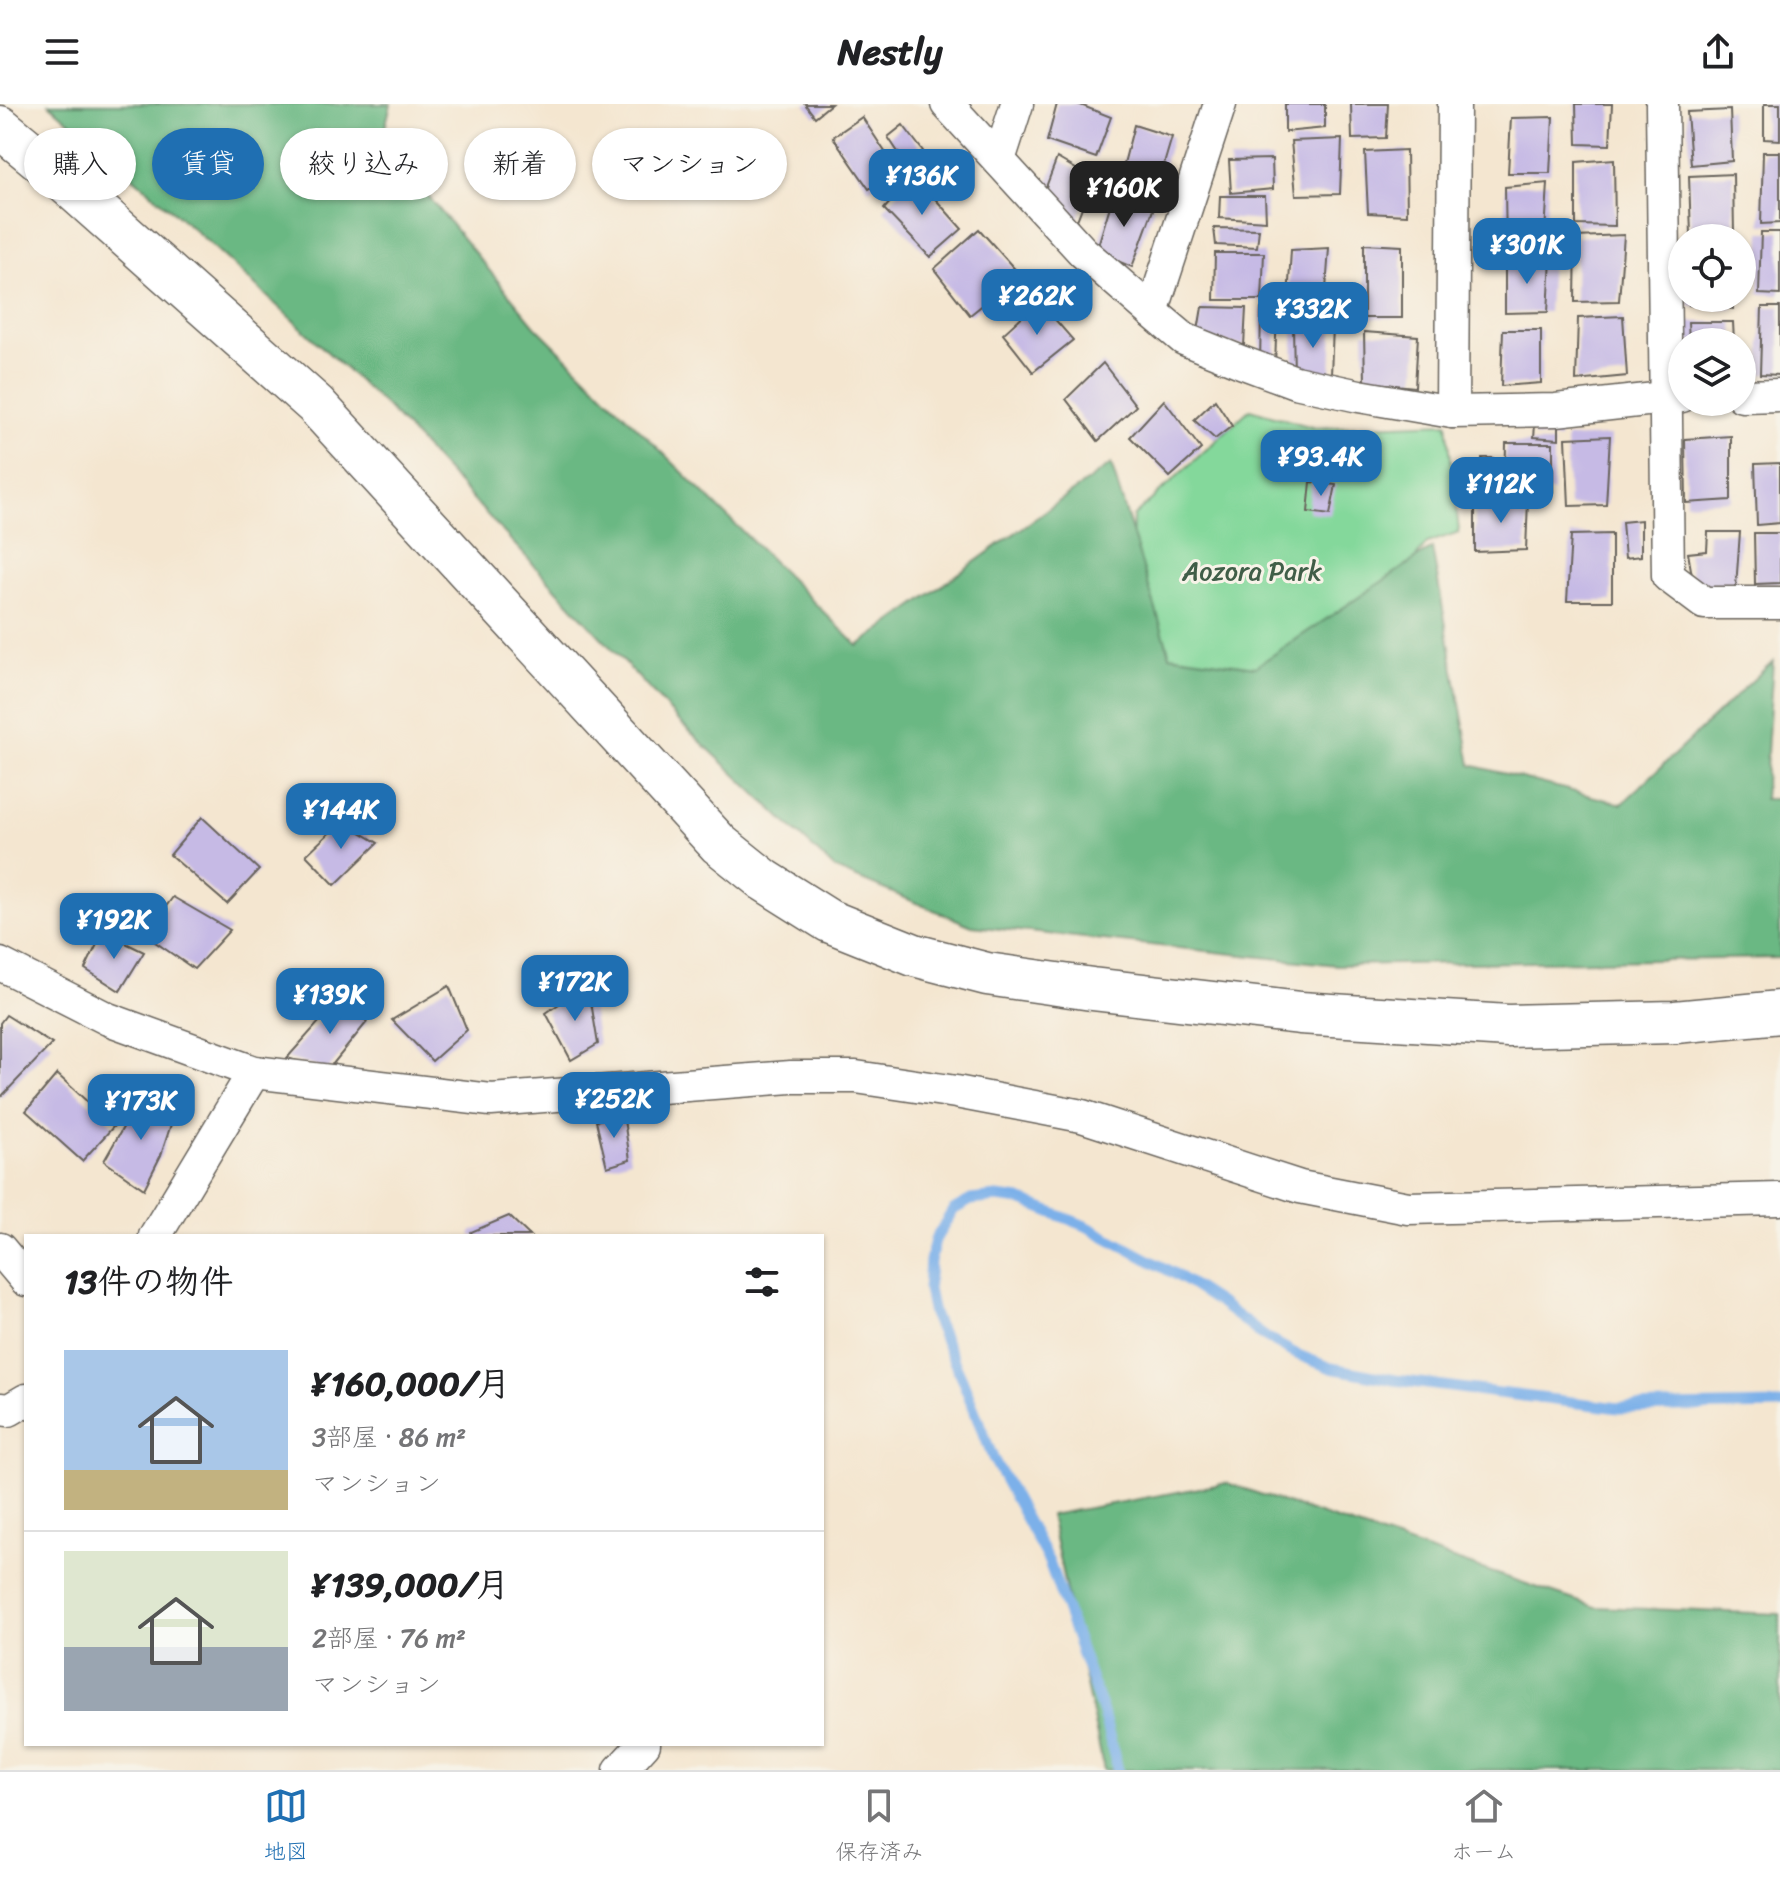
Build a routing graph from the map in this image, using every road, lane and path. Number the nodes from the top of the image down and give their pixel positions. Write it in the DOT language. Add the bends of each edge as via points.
graph roads {
  1 [pos="947,104"];
  2 [pos="1017,104"];
  3 [pos="1220,104"];
  4 [pos="1454,104"];
  5 [pos="1662,104"];
  6 [pos="0,127"];
  7 [pos="999,160"];
  8 [pos="1152,312"];
  9 [pos="1670,328"];
  10 [pos="1780,395"];
  11 [pos="1756,396"];
  12 [pos="1668,397"];
  13 [pos="1452,412"];
  14 [pos="1672,416"];
  15 [pos="1780,603"];
  16 [pos="0,964"];
  17 [pos="1780,1012"];
  18 [pos="254,1072"];
  19 [pos="1780,1199"];
  20 [pos="156,1234"];
  21 [pos="0,1249"];
  22 [pos="24,1278"];
  23 [pos="24,1401"];
  24 [pos="0,1409"];
  25 [pos="642,1746"];
  26 [pos="620,1770"];
  1 -- 7 [label="street"];
  2 -- 7 [label="street"];
  3 -- 8 [label="street"];
  4 -- 13 [label="street"];
  5 -- 9 [label="street"];
  6 -- 17 [label="street" via="316,405 719,844 829,921 914,955 987,974 1300,1013 1508,1026 1675,1022"];
  7 -- 8 [label="street" via="1083,252"];
  8 -- 13 [label="street" via="1184,339 1295,382"];
  10 -- 11 [label="street"];
  12 -- 13 [label="street" via="1556,410"];
  14 -- 15 [label="street" via="1668,576 1704,603"];
  16 -- 18 [label="street" via="108,1019"];
  18 -- 19 [label="street" via="491,1100 791,1077 856,1077 1082,1116 1300,1187 1408,1208"];
  18 -- 20 [label="street"];
  21 -- 22 [label="street"];
  23 -- 24 [label="street"];
  25 -- 26 [label="street"];
}
